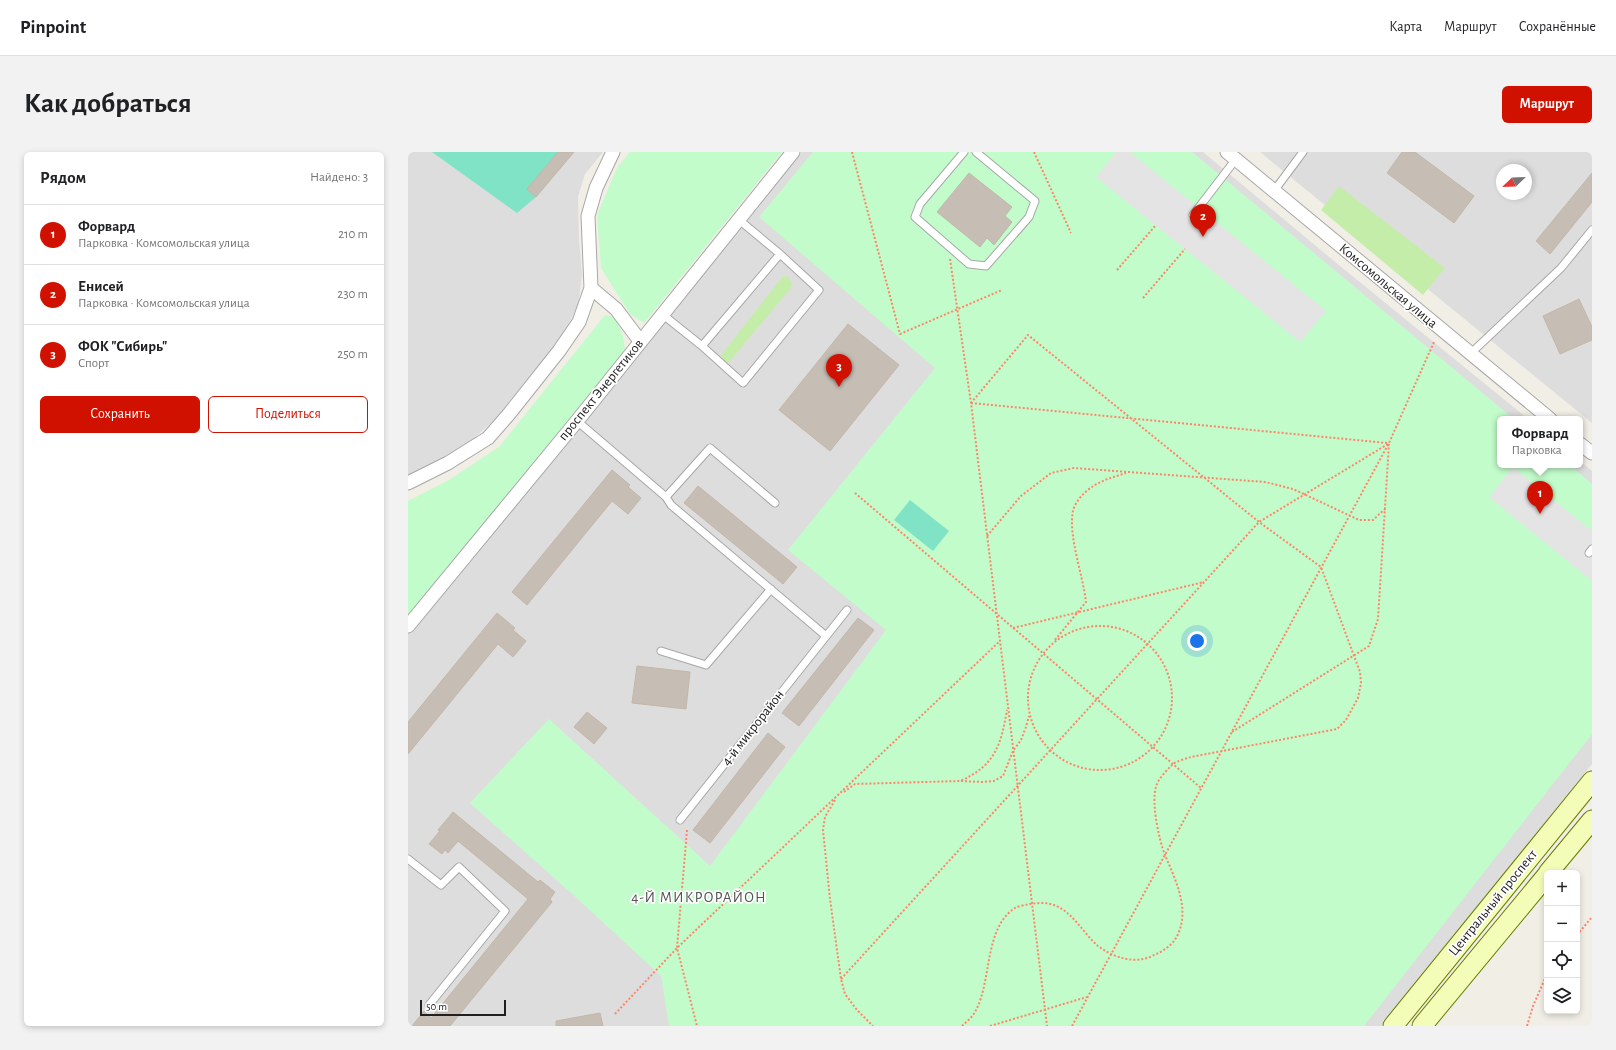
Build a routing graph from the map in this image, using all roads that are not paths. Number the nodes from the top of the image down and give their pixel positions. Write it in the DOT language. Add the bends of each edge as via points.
graph roads {
  1 [pos="613,152"];
  2 [pos="793,152"];
  3 [pos="964,152"];
  4 [pos="976,152"];
  5 [pos="1303,152"];
  6 [pos="1231,156"];
  7 [pos="1274,191"];
  8 [pos="1193,215"];
  9 [pos="738,219"];
  10 [pos="1592,230"];
  11 [pos="780,254"];
  12 [pos="591,288"];
  13 [pos="662,314"];
  14 [pos="640,341"];
  15 [pos="702,346"];
  16 [pos="1470,354"];
  17 [pos="1546,416"];
  18 [pos="577,421"];
  19 [pos="1583,446"];
  20 [pos="1592,453"];
  21 [pos="408,483"];
  22 [pos="666,497"];
  23 [pos="775,503"];
  24 [pos="771,589"];
  25 [pos="847,610"];
  26 [pos="408,626"];
  27 [pos="826,636"];
  28 [pos="661,651"];
  29 [pos="1592,781"];
  30 [pos="680,820"];
  31 [pos="1592,820"];
  32 [pos="408,859"];
  33 [pos="1551,870"];
  34 [pos="1544,879"];
  35 [pos="429,1004"];
  36 [pos="1393,1026"];
  37 [pos="1422,1026"];
  1 -- 12 [label="street" via="596,188 588,216"];
  2 -- 9 [label="street, проспект Энергетиков"];
  3 -- 4 [label="lane" via="920,204 915,217 969,264 986,266 1029,217 1035,201"];
  5 -- 7 [label="lane"];
  6 -- 7 [label="street, Комсомольская улица"];
  6 -- 8 [label="lane"];
  7 -- 16 [label="street, Комсомольская улица"];
  9 -- 11 [label="lane"];
  9 -- 13 [label="street, проспект Энергетиков"];
  10 -- 16 [label="lane" via="1561,268"];
  11 -- 15 [label="lane"];
  11 -- 15 [label="lane" via="819,290 744,383"];
  12 -- 14 [label="street" via="616,309"];
  12 -- 21 [label="street" via="578,322 560,351 488,438 448,463"];
  13 -- 14 [label="street, проспект Энергетиков"];
  13 -- 15 [label="lane"];
  14 -- 18 [label="street, проспект Энергетиков"];
  16 -- 17 [label="street, Комсомольская улица"];
  18 -- 22 [label="lane"];
  18 -- 26 [label="street, проспект Энергетиков"];
  19 -- 20 [label="street"];
  22 -- 23 [label="lane" via="710,448"];
  22 -- 24 [label="lane" via="671,505"];
  24 -- 27 [label="lane"];
  24 -- 28 [label="lane" via="706,665"];
  25 -- 27 [label="lane, 4-й микрорайон"];
  27 -- 30 [label="lane, 4-й микрорайон"];
  29 -- 36 [label="main road, Центральный проспект"];
  31 -- 33 [label="main road, Центральный проспект"];
  32 -- 35 [label="lane" via="441,885 459,867 505,911"];
  34 -- 37 [label="main road, Центральный проспект"];
}
